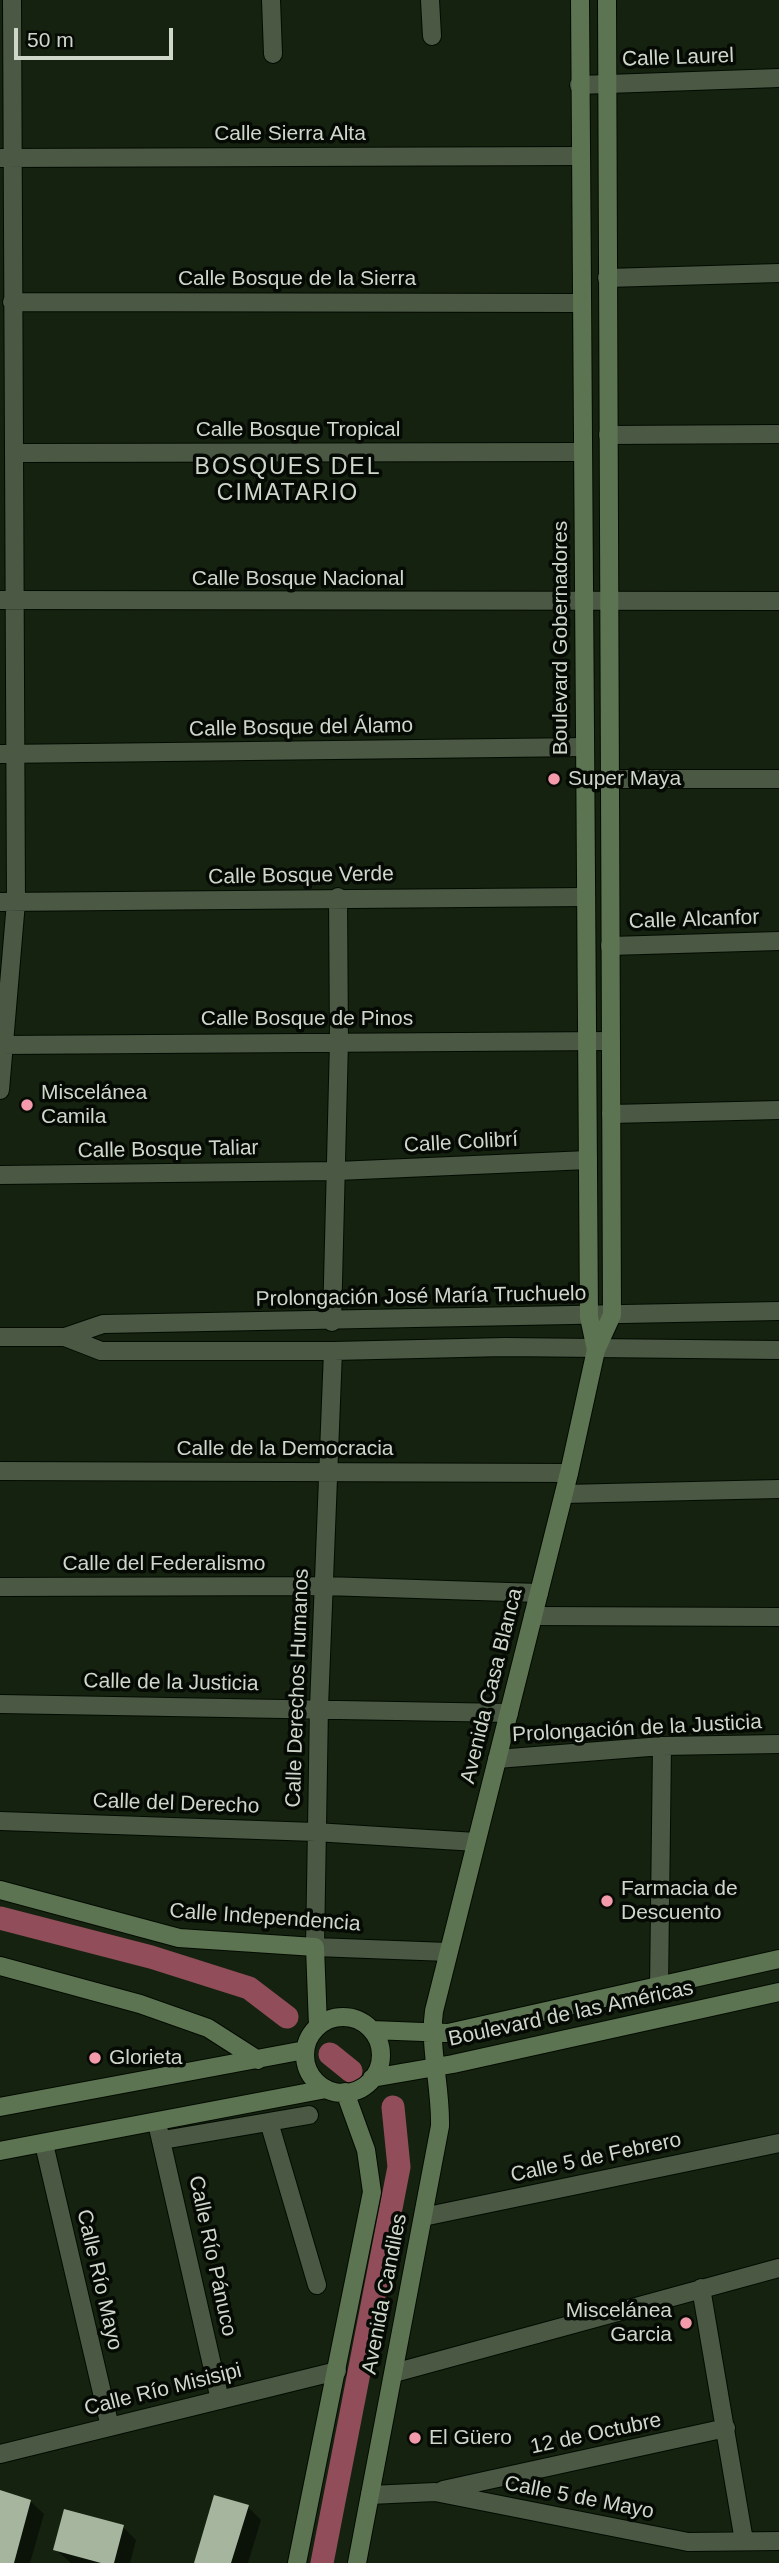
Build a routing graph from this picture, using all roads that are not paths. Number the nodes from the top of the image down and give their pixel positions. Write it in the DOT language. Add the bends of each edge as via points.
graph roads {
  1 [pos="12,0"];
  2 [pos="271,0"];
  3 [pos="430,0"];
  4 [pos="580,0"];
  5 [pos="607,0"];
  6 [pos="432,36"];
  7 [pos="273,54"];
  8 [pos="779,78"];
  9 [pos="606,84"];
  10 [pos="579,85"];
  11 [pos="580,156"];
  12 [pos="5,158"];
  13 [pos="779,273"];
  14 [pos="607,278"];
  15 [pos="12,302"];
  16 [pos="581,303"];
  17 [pos="779,433"];
  18 [pos="608,435"];
  19 [pos="582,452"];
  20 [pos="13,453"];
  21 [pos="7,600"];
  22 [pos="583,601"];
  23 [pos="779,601"];
  24 [pos="608,603"];
  25 [pos="584,747"];
  26 [pos="9,754"];
  27 [pos="609,779"];
  28 [pos="779,779"];
  29 [pos="338,897"];
  30 [pos="586,897"];
  31 [pos="8,902"];
  32 [pos="779,941"];
  33 [pos="610,946"];
  34 [pos="339,1041"];
  35 [pos="587,1041"];
  36 [pos="611,1041"];
  37 [pos="2,1045"];
  38 [pos="0,1090"];
  39 [pos="779,1110"];
  40 [pos="611,1114"];
  41 [pos="587,1160"];
  42 [pos="337,1171"];
  43 [pos="0,1175"];
  44 [pos="779,1311"];
  45 [pos="612,1315"];
  46 [pos="589,1317"];
  47 [pos="332,1322"];
  48 [pos="65,1337"];
  49 [pos="0,1338"];
  50 [pos="596,1350"];
  51 [pos="779,1350"];
  52 [pos="333,1351"];
  53 [pos="0,1471"];
  54 [pos="328,1472"];
  55 [pos="569,1473"];
  56 [pos="779,1489"];
  57 [pos="564,1494"];
  58 [pos="325,1586"];
  59 [pos="0,1587"];
  60 [pos="539,1593"];
  61 [pos="533,1616"];
  62 [pos="779,1617"];
  63 [pos="0,1704"];
  64 [pos="319,1707"];
  65 [pos="509,1713"];
  66 [pos="779,1745"];
  67 [pos="662,1746"];
  68 [pos="497,1759"];
  69 [pos="0,1821"];
  70 [pos="316,1832"];
  71 [pos="476,1842"];
  72 [pos="0,1890"];
  73 [pos="315,1947"];
  74 [pos="448,1952"];
  75 [pos="779,1959"];
  76 [pos="0,1966"];
  77 [pos="659,1988"];
  78 [pos="779,1992"];
  79 [pos="318,2025"];
  80 [pos="372,2030"];
  81 [pos="431,2034"];
  82 [pos="305,2050"];
  83 [pos="258,2060"];
  84 [pos="438,2066"];
  85 [pos="372,2078"];
  86 [pos="326,2089"];
  87 [pos="345,2092"];
  88 [pos="0,2107"];
  89 [pos="309,2115"];
  90 [pos="270,2122"];
  91 [pos="160,2132"];
  92 [pos="779,2143"];
  93 [pos="44,2144"];
  94 [pos="0,2151"];
  95 [pos="423,2217"];
  96 [pos="779,2268"];
  97 [pos="317,2285"];
  98 [pos="701,2288"];
  99 [pos="337,2371"];
  100 [pos="394,2373"];
  101 [pos="220,2400"];
  102 [pos="110,2427"];
  103 [pos="726,2428"];
  104 [pos="0,2454"];
  105 [pos="435,2492"];
  106 [pos="370,2495"];
  107 [pos="779,2540"];
  108 [pos="744,2541"];
  109 [pos="297,2563"];
  110 [pos="357,2563"];
  1 -- 12 [label="street"];
  2 -- 7 [label="street"];
  3 -- 6 [label="street"];
  4 -- 10 [label="street, Boulevard Gobernadores"];
  5 -- 9 [label="street"];
  8 -- 9 [label="street, Calle Laurel"];
  9 -- 10 [label="street, Calle Laurel"];
  9 -- 14 [label="street"];
  10 -- 11 [label="street, Boulevard Gobernadores"];
  11 -- 12 [label="street, Calle Sierra Alta"];
  11 -- 16 [label="street, Boulevard Gobernadores"];
  12 -- 15 [label="street"];
  13 -- 14 [label="street"];
  14 -- 18 [label="street"];
  15 -- 16 [label="street, Calle Bosque de la Sierra"];
  15 -- 20 [label="street"];
  16 -- 19 [label="street, Boulevard Gobernadores"];
  17 -- 18 [label="street"];
  18 -- 24 [label="street"];
  19 -- 20 [label="street, Calle Bosque Tropical"];
  19 -- 22 [label="street, Boulevard Gobernadores"];
  20 -- 21 [label="street"];
  21 -- 22 [label="street, Calle Bosque Nacional"];
  21 -- 26 [label="street"];
  22 -- 24 [label="street, Calle Bosque Nacional"];
  22 -- 25 [label="street, Boulevard Gobernadores"];
  23 -- 24 [label="street, Calle Bosque Nacional"];
  24 -- 27 [label="street"];
  25 -- 26 [label="street, Calle Bosque del Álamo"];
  25 -- 30 [label="street, Boulevard Gobernadores"];
  26 -- 31 [label="street"];
  27 -- 28 [label="street"];
  27 -- 33 [label="street"];
  29 -- 30 [label="street, Calle Bosque Verde"];
  29 -- 31 [label="street, Calle Bosque Verde"];
  29 -- 34 [label="street"];
  30 -- 35 [label="street, Boulevard Gobernadores"];
  31 -- 37 [label="street"];
  32 -- 33 [label="street, Calle Alcanfor"];
  33 -- 36 [label="street"];
  34 -- 35 [label="street, Calle Bosque de Pinos"];
  34 -- 37 [label="street, Calle Bosque de Pinos"];
  34 -- 42 [label="street"];
  35 -- 36 [label="street, Calle Bosque de Pinos"];
  35 -- 41 [label="street, Boulevard Gobernadores"];
  36 -- 40 [label="street"];
  37 -- 38 [label="street"];
  39 -- 40 [label="street"];
  40 -- 45 [label="street"];
  41 -- 42 [label="street, Calle Colibrí"];
  41 -- 46 [label="street, Boulevard Gobernadores"];
  42 -- 43 [label="street, Calle Bosque Taliar"];
  42 -- 47 [label="street"];
  44 -- 45 [label="street, Prolongación José María Truchuelo"];
  45 -- 46 [label="street, Prolongación José María Truchuelo"];
  45 -- 50 [label="street, Avenida Casa Blanca"];
  46 -- 47 [label="street, Prolongación José María Truchuelo"];
  46 -- 50 [label="street, Avenida Casa Blanca"];
  47 -- 48 [label="street, Prolongación José María Truchuelo" via="103,1324"];
  48 -- 49 [label="street, Prolongación José María Truchuelo"];
  48 -- 52 [label="street, Prolongación José María Truchuelo" via="101,1351"];
  50 -- 51 [label="street, Prolongación José María Truchuelo"];
  50 -- 52 [label="street, Prolongación José María Truchuelo"];
  50 -- 55 [label="street, Avenida Casa Blanca"];
  52 -- 54 [label="street, Calle Derechos Humanos"];
  53 -- 54 [label="street, Calle de la Democracia"];
  54 -- 55 [label="street, Calle de la Democracia"];
  54 -- 58 [label="street, Calle Derechos Humanos"];
  55 -- 57 [label="street, Avenida Casa Blanca"];
  56 -- 57 [label="street"];
  57 -- 60 [label="street, Avenida Casa Blanca"];
  58 -- 59 [label="street, Calle del Federalismo"];
  58 -- 60 [label="street, Calle del Federalismo"];
  58 -- 64 [label="street, Calle Derechos Humanos"];
  60 -- 61 [label="street, Avenida Casa Blanca"];
  61 -- 62 [label="street"];
  61 -- 65 [label="street, Avenida Casa Blanca"];
  63 -- 64 [label="street, Calle de la Justicia"];
  64 -- 65 [label="street, Calle de la Justicia"];
  64 -- 70 [label="street, Calle Derechos Humanos"];
  65 -- 68 [label="street, Avenida Casa Blanca"];
  66 -- 67 [label="street, Prolongación de la Justicia"];
  67 -- 68 [label="street, Prolongación de la Justicia"];
  67 -- 77 [label="street"];
  68 -- 71 [label="street, Avenida Casa Blanca"];
  69 -- 70 [label="street, Calle del Derecho"];
  70 -- 71 [label="street, Calle del Derecho"];
  70 -- 73 [label="street, Calle Derechos Humanos"];
  71 -- 74 [label="street, Avenida Casa Blanca"];
  72 -- 73 [label="street, Calle Independencia" via="179,1938"];
  73 -- 74 [label="street, Calle Independencia"];
  73 -- 79 [label="street, Calle Derechos Humanos"];
  74 -- 81 [label="street, Avenida Casa Blanca"];
  75 -- 77 [label="street, Boulevard de las Américas"];
  76 -- 83 [label="street" via="208,2028"];
  77 -- 81 [label="street, Boulevard de las Américas"];
  78 -- 84 [label="street, Boulevard de las Américas"];
  79 -- 80 [label="street" via="348,2018"];
  79 -- 82 [label="street"];
  80 -- 81 [label="street, Boulevard de las Américas"];
  80 -- 85 [label="street" via="380,2053"];
  81 -- 84 [label="street, Avenida Candiles"];
  82 -- 83 [label="street"];
  82 -- 86 [label="street" via="309,2074"];
  83 -- 88 [label="street"];
  84 -- 85 [label="street, Boulevard de las Américas"];
  84 -- 95 [label="street, Avenida Candiles" via="440,2126"];
  85 -- 87 [label="street" via="361,2088"];
  86 -- 87 [label="street"];
  86 -- 91 [label="street"];
  87 -- 99 [label="street, Avenida Candiles" via="366,2150 372,2192"];
  89 -- 90 [label="street"];
  90 -- 91 [label="street"];
  90 -- 97 [label="street"];
  91 -- 93 [label="street"];
  91 -- 101 [label="street, Calle Río Pánuco"];
  92 -- 95 [label="street, Calle 5 de Febrero"];
  93 -- 94 [label="street"];
  93 -- 102 [label="street, Calle Río Mayo"];
  95 -- 100 [label="street, Avenida Candiles"];
  96 -- 98 [label="street"];
  98 -- 100 [label="street"];
  98 -- 103 [label="street"];
  99 -- 101 [label="street, Calle Río Misisipi"];
  99 -- 109 [label="street, Avenida Candiles"];
  100 -- 106 [label="street, Avenida Candiles"];
  101 -- 102 [label="street, Calle Río Misisipi"];
  102 -- 104 [label="street, Calle Río Misisipi"];
  103 -- 105 [label="street, 12 de Octubre"];
  103 -- 108 [label="street"];
  105 -- 106 [label="street, Calle 5 de Mayo"];
  105 -- 108 [label="street, Calle 5 de Mayo" via="688,2542"];
  106 -- 110 [label="street, Avenida Candiles"];
  107 -- 108 [label="street, Calle 5 de Mayo"];
}
